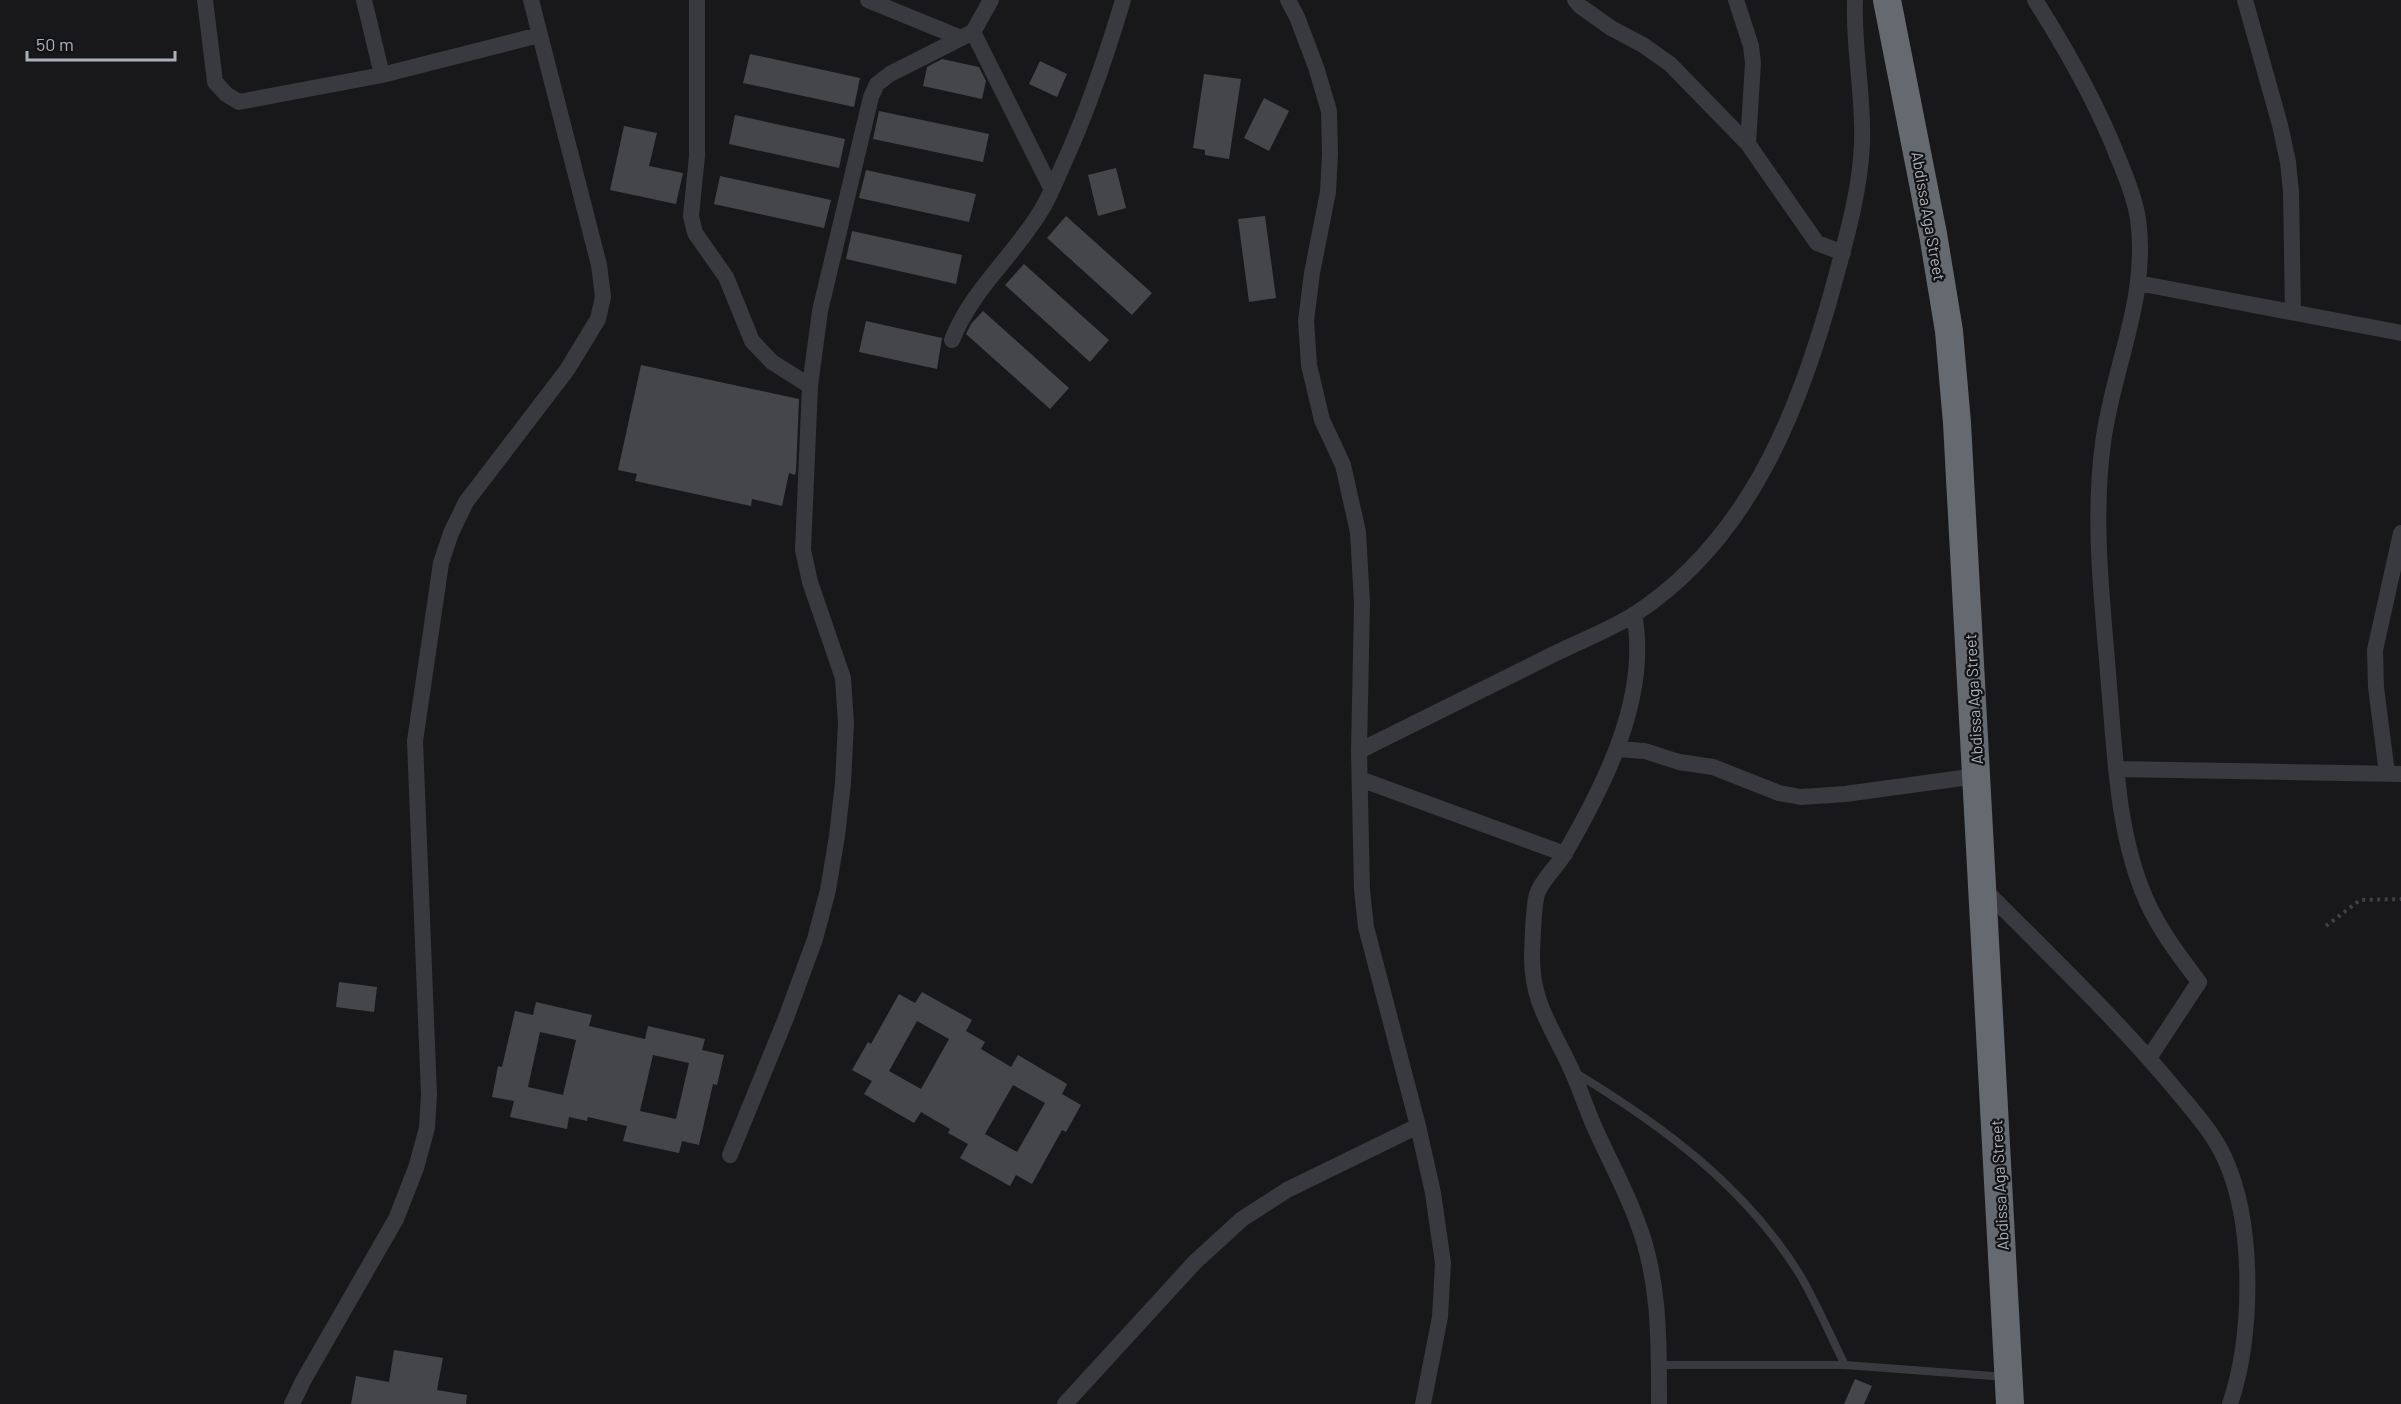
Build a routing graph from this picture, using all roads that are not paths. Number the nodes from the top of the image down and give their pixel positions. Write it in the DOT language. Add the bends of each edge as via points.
graph roads {
  1 [pos="204,0"];
  2 [pos="364,0"];
  3 [pos="531,0"];
  4 [pos="697,0"];
  5 [pos="868,0"];
  6 [pos="991,0"];
  7 [pos="1123,0"];
  8 [pos="1288,0"];
  9 [pos="1575,0"];
  10 [pos="1736,0"];
  11 [pos="1855,0"];
  12 [pos="1887,0"];
  13 [pos="2036,0"];
  14 [pos="2245,0"];
  15 [pos="539,35"];
  16 [pos="967,35"];
  17 [pos="382,75"];
  18 [pos="1748,144"];
  19 [pos="1052,190"];
  20 [pos="1843,253"];
  21 [pos="2138,283"];
  22 [pos="2293,312"];
  23 [pos="2401,333"];
  24 [pos="952,340"];
  25 [pos="810,386"];
  26 [pos="2401,533"];
  27 [pos="1635,614"];
  28 [pos="1617,749"];
  29 [pos="1359,750"];
  30 [pos="2116,769"];
  31 [pos="2394,774"];
  32 [pos="1977,776"];
  33 [pos="1360,779"];
  34 [pos="1565,854"];
  35 [pos="1983,888"];
  36 [pos="2149,1058"];
  37 [pos="1572,1070"];
  38 [pos="1418,1126"];
  39 [pos="730,1155"];
  40 [pos="1659,1365"];
  41 [pos="1845,1365"];
  42 [pos="2010,1391"];
  43 [pos="292,1404"];
  44 [pos="1065,1404"];
  45 [pos="1423,1404"];
  46 [pos="1659,1404"];
  47 [pos="2230,1404"];
  1 -- 17 [label="street" via="216,82 239,102"];
  2 -- 17 [label="street"];
  3 -- 15 [label="street"];
  4 -- 25 [label="street" via="697,156 691,216 696,233 726,278 752,341 772,363"];
  5 -- 16 [label="street"];
  6 -- 16 [label="street"];
  7 -- 19 [label="street" via="1105,62"];
  8 -- 29 [label="street" via="1316,67 1329,111 1328,192 1306,321 1309,365 1322,420 1343,465 1358,532 1362,603"];
  9 -- 18 [label="street" via="1611,28 1670,64"];
  10 -- 18 [label="street" via="1753,63"];
  11 -- 20 [label="street" via="1862,142"];
  12 -- 32 [label="highway, Abdissa Aga Street" via="1949,331 1958,423"];
  13 -- 21 [label="street" via="2101,115 2133,196 2139,236"];
  14 -- 22 [label="street" via="2288,162"];
  15 -- 17 [label="street"];
  15 -- 43 [label="street" via="599,265 603,297 598,319 567,370 466,502 441,563 415,741 427,1128 396,1219"];
  16 -- 19 [label="street"];
  16 -- 25 [label="street" via="890,74 871,97 820,311"];
  18 -- 20 [label="street" via="1817,243"];
  19 -- 24 [label="street" via="1032,225 976,296"];
  20 -- 27 [label="street" via="1804,380 1758,481 1712,546"];
  21 -- 22 [label="street"];
  21 -- 30 [label="street" via="2103,440 2098,496 2097,538"];
  22 -- 23 [label="street"];
  25 -- 39 [label="street" via="804,550 810,582 843,678 843,783 828,890 815,939"];
  26 -- 31 [label="street" via="2375,650 2376,687"];
  27 -- 28 [label="street" via="1636,669"];
  27 -- 29 [label="street"];
  28 -- 32 [label="street" via="1645,751 1713,767 1779,793 1801,796"];
  28 -- 34 [label="street"];
  29 -- 33 [label="street"];
  30 -- 31 [label="street"];
  30 -- 36 [label="street" via="2122,812 2142,890 2163,932 2199,982"];
  32 -- 35 [label="highway, Abdissa Aga Street"];
  33 -- 34 [label="street"];
  33 -- 38 [label="street" via="1366,927"];
  34 -- 37 [label="street" via="1538,893 1532,954 1543,1017"];
  35 -- 36 [label="street"];
  35 -- 42 [label="highway, Abdissa Aga Street"];
  36 -- 47 [label="street" via="2212,1135 2235,1182 2247,1259 2247,1311 2244,1350"];
  37 -- 40 [label="street" via="1645,1244 1655,1291"];
  37 -- 41 [label="lane" via="1665,1130 1755,1215 1799,1275"];
  38 -- 44 [label="street" via="1287,1190 1242,1219 1195,1262"];
  38 -- 45 [label="street" via="1443,1263 1440,1317"];
  40 -- 41 [label="lane"];
  40 -- 46 [label="street"];
  41 -- 42 [label="lane"];
}
